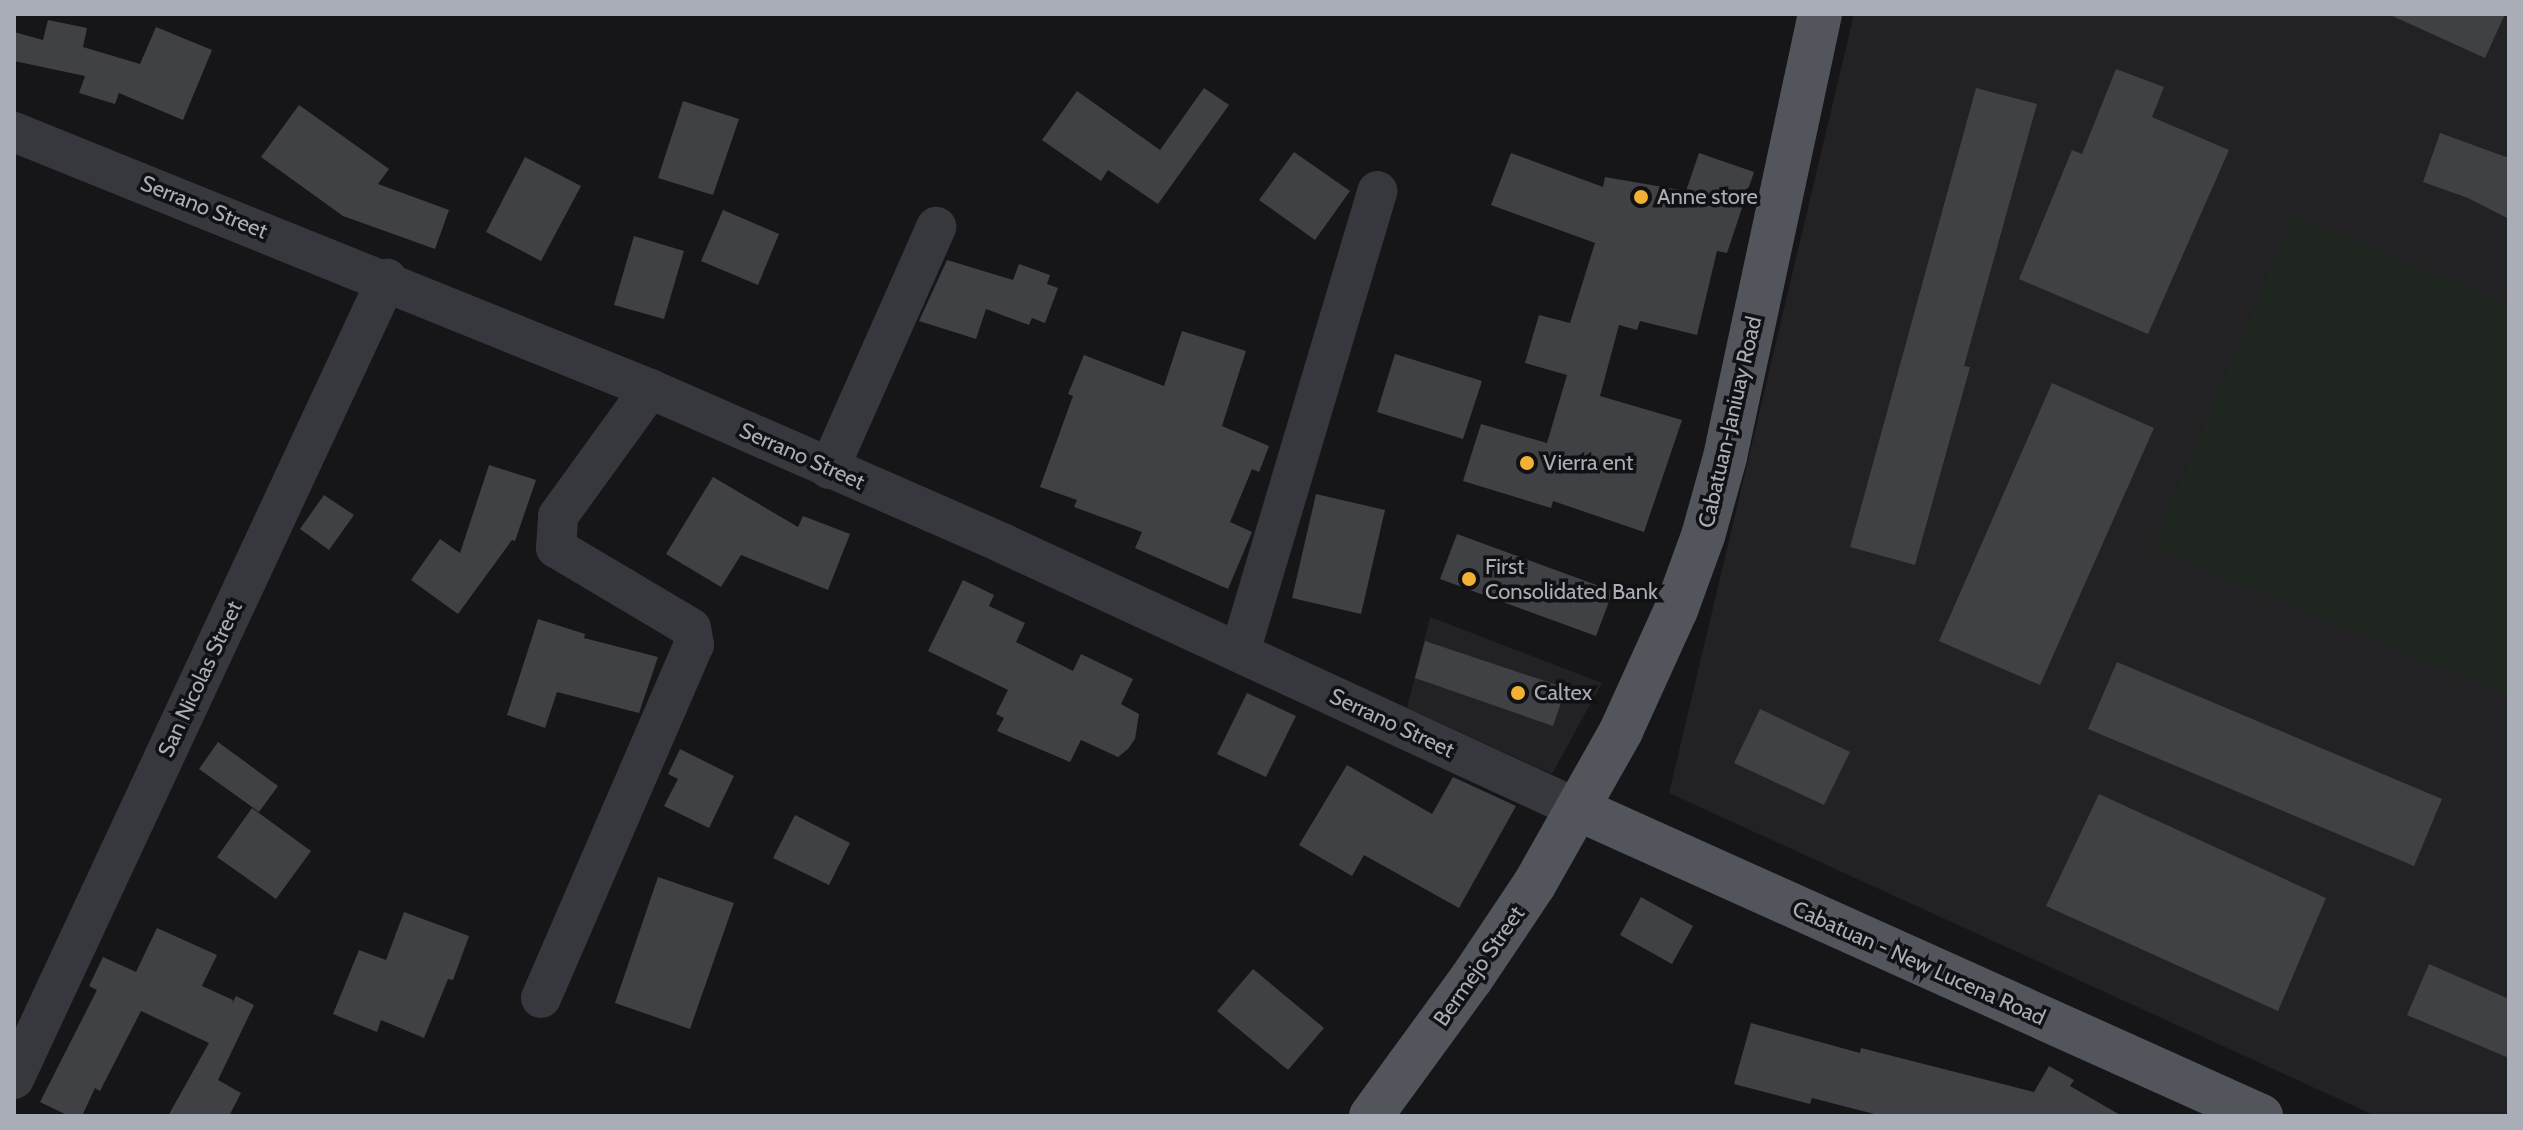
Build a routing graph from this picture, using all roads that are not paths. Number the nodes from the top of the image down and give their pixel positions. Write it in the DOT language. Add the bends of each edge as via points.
graph roads {
  1 [pos="1820,14"];
  2 [pos="14,132"];
  3 [pos="1377,191"];
  4 [pos="936,227"];
  5 [pos="387,279"];
  6 [pos="650,389"];
  7 [pos="829,469"];
  8 [pos="1240,652"];
  9 [pos="1578,809"];
  10 [pos="541,998"];
  11 [pos="14,1079"];
  12 [pos="1371,1116"];
  13 [pos="2261,1116"];
  1 -- 9 [label="main road, Cabatuan-Janiuay Road" via="1725,457 1703,536 1647,678"];
  2 -- 5 [label="street, Serrano Street"];
  3 -- 8 [label="street"];
  4 -- 7 [label="street"];
  5 -- 6 [label="street, Serrano Street"];
  5 -- 11 [label="street, San Nicolas Street"];
  6 -- 7 [label="street, Serrano Street"];
  6 -- 10 [label="street" via="558,516 556,548 691,628 694,645"];
  7 -- 8 [label="street, Serrano Street"];
  8 -- 9 [label="street, Serrano Street"];
  9 -- 12 [label="main road, Bermejo Street" via="1479,968"];
  9 -- 13 [label="main road, Cabatuan - New Lucena Road"];
}
